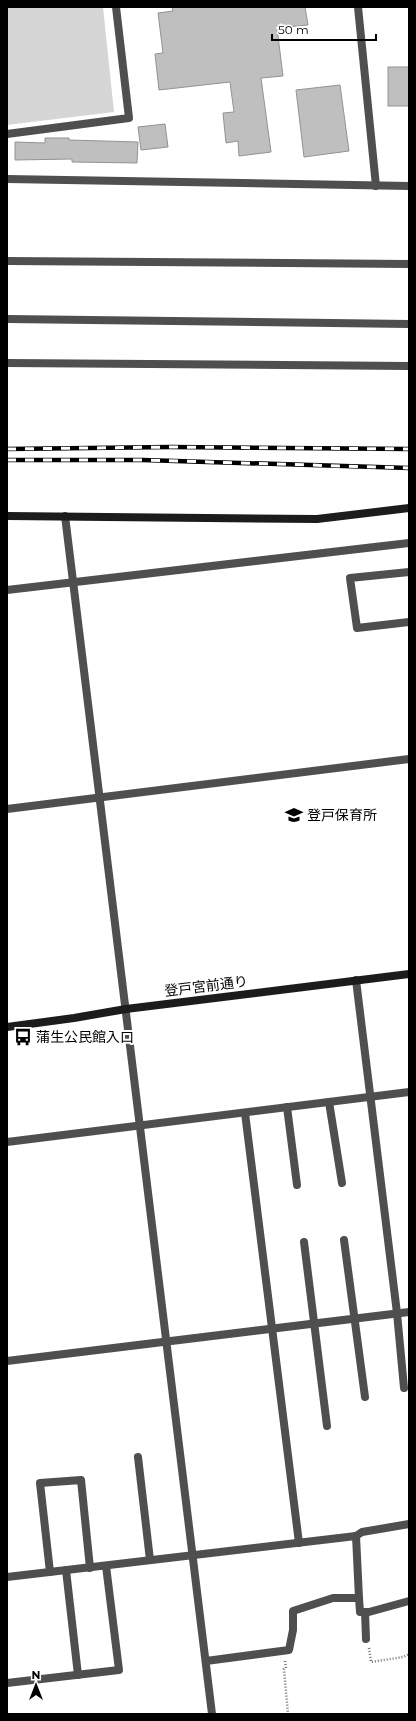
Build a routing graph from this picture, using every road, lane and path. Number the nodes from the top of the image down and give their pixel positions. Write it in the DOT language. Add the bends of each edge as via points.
graph roads {
  1 [pos="116,7"];
  2 [pos="358,7"];
  3 [pos="7,134"];
  4 [pos="7,179"];
  5 [pos="376,186"];
  6 [pos="409,186"];
  7 [pos="7,261"];
  8 [pos="409,264"];
  9 [pos="7,319"];
  10 [pos="409,324"];
  11 [pos="7,363"];
  12 [pos="409,366"];
  13 [pos="409,508"];
  14 [pos="7,516"];
  15 [pos="65,516"];
  16 [pos="409,543"];
  17 [pos="409,572"];
  18 [pos="73,582"];
  19 [pos="7,590"];
  20 [pos="409,622"];
  21 [pos="409,759"];
  22 [pos="100,797"];
  23 [pos="7,809"];
  24 [pos="409,974"];
  25 [pos="356,980"];
  26 [pos="126,1009"];
  27 [pos="7,1027"];
  28 [pos="409,1092"];
  29 [pos="370,1097"];
  30 [pos="329,1102"];
  31 [pos="287,1107"];
  32 [pos="245,1113"];
  33 [pos="140,1126"];
  34 [pos="7,1142"];
  35 [pos="342,1183"];
  36 [pos="297,1185"];
  37 [pos="344,1240"];
  38 [pos="304,1242"];
  39 [pos="409,1312"];
  40 [pos="397,1313"];
  41 [pos="355,1318"];
  42 [pos="314,1323"];
  43 [pos="273,1328"];
  44 [pos="166,1341"];
  45 [pos="7,1360"];
  46 [pos="404,1388"];
  47 [pos="365,1396"];
  48 [pos="326,1426"];
  49 [pos="138,1457"];
  50 [pos="409,1524"];
  51 [pos="356,1536"];
  52 [pos="299,1543"];
  53 [pos="193,1555"];
  54 [pos="150,1560"];
  55 [pos="106,1566"];
  56 [pos="90,1568"];
  57 [pos="66,1570"];
  58 [pos="50,1572"];
  59 [pos="7,1577"];
  60 [pos="359,1598"];
  61 [pos="409,1601"];
  62 [pos="365,1612"];
  63 [pos="366,1639"];
  64 [pos="409,1654"];
  65 [pos="206,1661"];
  66 [pos="371,1662"];
  67 [pos="284,1669"];
  68 [pos="78,1675"];
  69 [pos="7,1683"];
  70 [pos="212,1714"];
  71 [pos="288,1714"];
  1 -- 3 [label="street" via="130,118"];
  2 -- 5 [label="street"];
  4 -- 5 [label="street"];
  5 -- 6 [label="street"];
  7 -- 8 [label="street"];
  9 -- 10 [label="street"];
  11 -- 12 [label="street"];
  13 -- 15 [label="street" via="317,520"];
  14 -- 15 [label="street"];
  15 -- 18 [label="street"];
  16 -- 18 [label="street"];
  17 -- 20 [label="street" via="350,578 357,628"];
  18 -- 19 [label="street"];
  18 -- 22 [label="street"];
  21 -- 22 [label="street"];
  22 -- 23 [label="street"];
  22 -- 26 [label="street"];
  24 -- 25 [label="street, 登戸宮前通り"];
  25 -- 26 [label="street, 登戸宮前通り"];
  25 -- 29 [label="street"];
  26 -- 27 [label="street, 登戸宮前通り"];
  26 -- 33 [label="street"];
  28 -- 29 [label="street"];
  29 -- 30 [label="street"];
  29 -- 40 [label="street"];
  30 -- 31 [label="street"];
  30 -- 35 [label="street"];
  31 -- 32 [label="street"];
  31 -- 36 [label="street"];
  32 -- 33 [label="street"];
  32 -- 43 [label="street"];
  33 -- 34 [label="street"];
  33 -- 44 [label="street"];
  37 -- 41 [label="street"];
  38 -- 42 [label="street"];
  39 -- 40 [label="street"];
  40 -- 41 [label="street"];
  40 -- 46 [label="street"];
  41 -- 42 [label="street"];
  41 -- 47 [label="street"];
  42 -- 43 [label="street"];
  42 -- 48 [label="street"];
  43 -- 44 [label="street"];
  43 -- 52 [label="street"];
  44 -- 45 [label="street"];
  44 -- 53 [label="street"];
  49 -- 54 [label="street"];
  50 -- 51 [label="street" via="362,1532"];
  51 -- 52 [label="street"];
  51 -- 60 [label="street"];
  52 -- 53 [label="street"];
  53 -- 54 [label="street"];
  53 -- 65 [label="street"];
  54 -- 55 [label="street"];
  55 -- 56 [label="street"];
  55 -- 68 [label="street" via="119,1670"];
  56 -- 57 [label="street"];
  56 -- 58 [label="street" via="81,1480 40,1483"];
  57 -- 58 [label="street"];
  57 -- 68 [label="street"];
  58 -- 59 [label="street"];
  60 -- 62 [label="street" via="360,1612"];
  60 -- 65 [label="street" via="334,1598 292,1611 293,1630 289,1650"];
  61 -- 62 [label="street"];
  62 -- 63 [label="street"];
  64 -- 66 [label="path"];
  65 -- 70 [label="street"];
  67 -- 71 [label="path"];
  68 -- 69 [label="street"];
}
